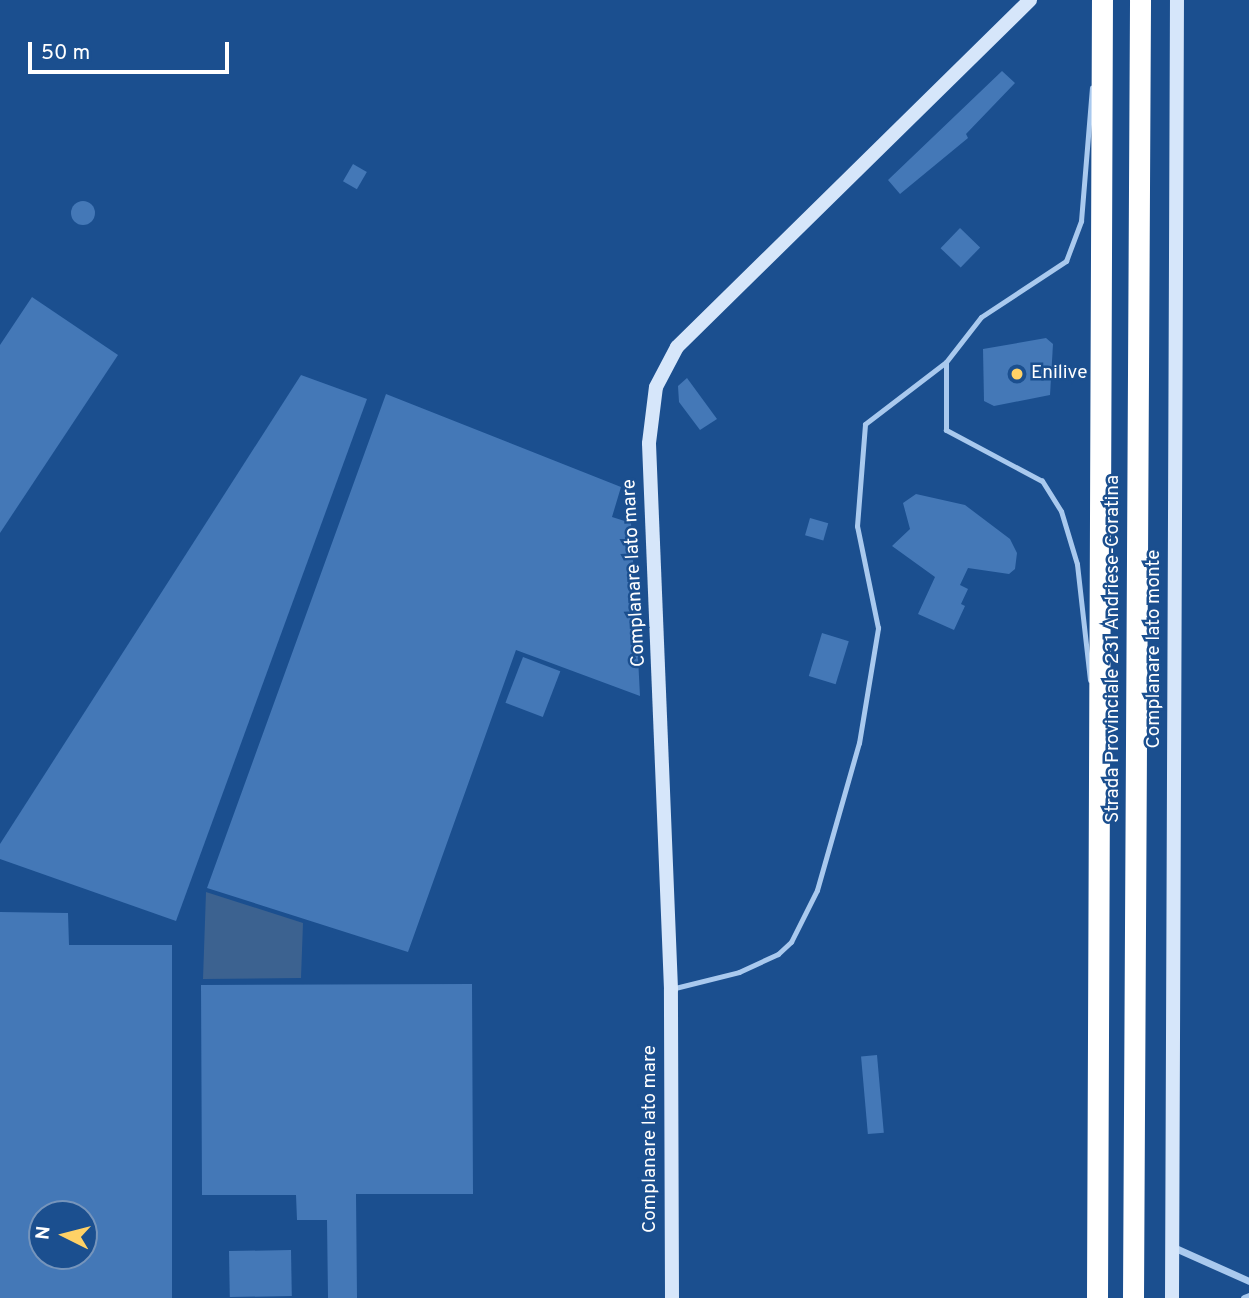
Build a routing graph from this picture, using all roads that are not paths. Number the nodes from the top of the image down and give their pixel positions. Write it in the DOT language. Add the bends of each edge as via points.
graph roads {
  1 [pos="1030,0"];
  2 [pos="1100,0"];
  3 [pos="1140,0"];
  4 [pos="1177,0"];
  5 [pos="946,362"];
  6 [pos="1100,772"];
  7 [pos="671,989"];
  8 [pos="1172,1246"];
  9 [pos="1249,1281"];
  10 [pos="672,1298"];
  11 [pos="1097,1298"];
  12 [pos="1133,1298"];
  13 [pos="1172,1298"];
  1 -- 7 [label="street, Complanare lato mare" via="677,346 656,387 649,419 650,512"];
  2 -- 5 [label="lane" via="1081,221 1072,249 1066,261 981,317"];
  2 -- 6 [label="highway, Strada Provinciale 231 Andriese-Coratina"];
  3 -- 12 [label="highway, Strada Provinciale 231 Andriese-Coratina"];
  4 -- 8 [label="street, Complanare lato monte"];
  5 -- 6 [label="lane" via="946,430 1042,481 1066,525 1079,579"];
  5 -- 7 [label="lane" via="865,424 857,526 878,628 859,743 817,890 791,942 778,954 738,972"];
  6 -- 11 [label="highway, Strada Provinciale 231 Andriese-Coratina"];
  7 -- 10 [label="street, Complanare lato mare"];
  8 -- 9 [label="street"];
  8 -- 13 [label="street, Complanare lato monte"];
}
